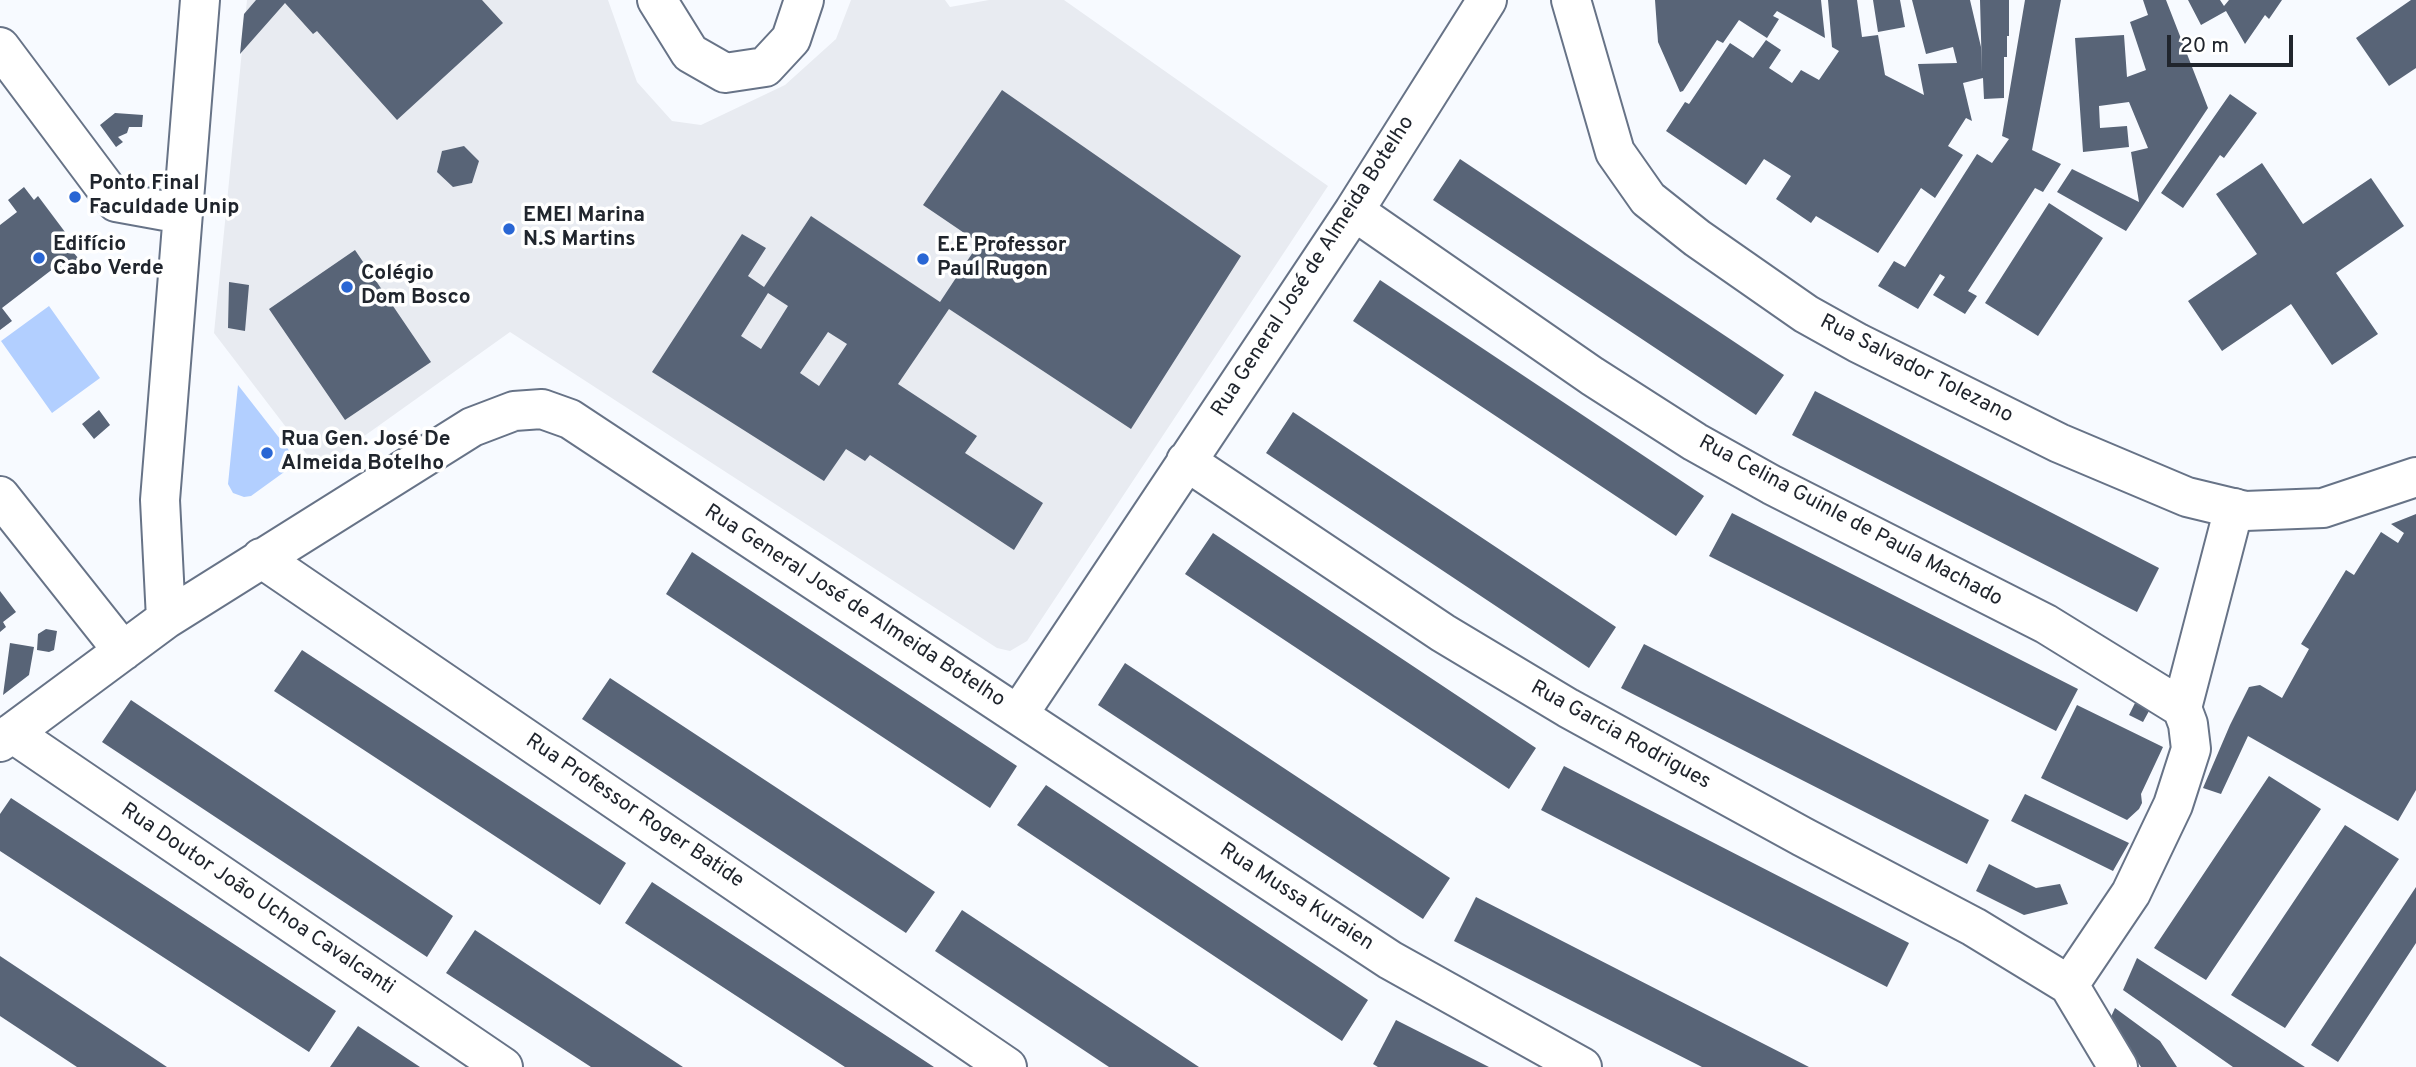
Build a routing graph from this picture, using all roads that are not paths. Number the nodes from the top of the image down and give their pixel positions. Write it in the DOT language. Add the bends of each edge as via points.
graph roads {
  1 [pos="200,0"];
  2 [pos="656,0"];
  3 [pos="804,0"];
  4 [pos="1487,0"];
  5 [pos="1571,0"];
  6 [pos="0,47"];
  7 [pos="1354,211"];
  8 [pos="182,214"];
  9 [pos="1186,461"];
  10 [pos="2416,477"];
  11 [pos="0,496"];
  12 [pos="2234,508"];
  13 [pos="261,558"];
  14 [pos="166,619"];
  15 [pos="123,651"];
  16 [pos="2182,708"];
  17 [pos="1018,715"];
  18 [pos="6,737"];
  19 [pos="2069,985"];
  20 [pos="503,1067"];
  21 [pos="1007,1067"];
  22 [pos="1582,1067"];
  23 [pos="2118,1067"];
  1 -- 8 [label="street"];
  2 -- 3 [label="street" via="690,53 725,73 765,68 791,39"];
  4 -- 7 [label="street, Rua General José de Almeida Botelho"];
  5 -- 12 [label="street, Rua Salvador Tolezano" via="1615,152 1648,199 1697,238 1806,314 1858,343 2107,464 2187,497"];
  6 -- 8 [label="street" via="116,202"];
  7 -- 9 [label="street, Rua General José de Almeida Botelho"];
  7 -- 16 [label="street, Rua Celina Guinle de Paula Machado" via="1591,376 1695,442 2046,624"];
  8 -- 14 [label="street" via="160,500"];
  9 -- 17 [label="street, Rua General José de Almeida Botelho"];
  9 -- 19 [label="street, Rua Garcia Rodrigues" via="1443,634 1568,708 1974,927"];
  10 -- 12 [label="street, Rua Salvador Tolezano" via="2323,508"];
  11 -- 15 [label="street"];
  12 -- 16 [label="street"];
  13 -- 14 [label="street, Rua General José de Almeida Botelho"];
  13 -- 17 [label="street, Rua General José de Almeida Botelho" via="472,427 514,411 542,409 570,419"];
  13 -- 21 [label="street, Rua Professor Roger Batide"];
  14 -- 15 [label="street, Rua General José de Almeida Botelho"];
  15 -- 18 [label="street, Rua General José de Almeida Botelho"];
  16 -- 19 [label="street" via="2191,749 2173,805 2131,893"];
  17 -- 22 [label="street, Rua Mussa Kuraien" via="1390,960"];
  18 -- 20 [label="street, Rua Doutor João Uchoa Cavalcanti"];
  19 -- 23 [label="street"];
}
